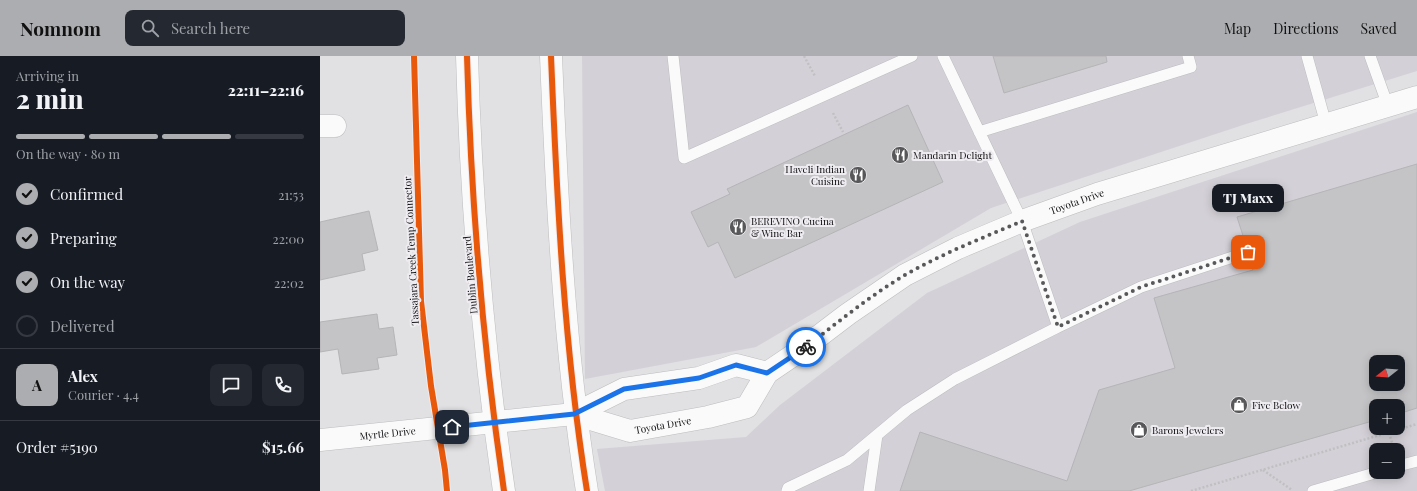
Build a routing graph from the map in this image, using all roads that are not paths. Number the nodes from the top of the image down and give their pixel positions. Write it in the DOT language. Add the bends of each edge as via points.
graph roads {
  1 [pos="467,56"];
  2 [pos="551,56"];
  3 [pos="673,56"];
  4 [pos="912,56"];
  5 [pos="943,56"];
  6 [pos="1188,56"];
  7 [pos="1307,56"];
  8 [pos="1370,56"];
  9 [pos="1417,97"];
  10 [pos="1388,106"];
  11 [pos="1326,124"];
  12 [pos="979,132"];
  13 [pos="1022,221"];
  14 [pos="1248,252"];
  15 [pos="1058,327"];
  16 [pos="767,373"];
  17 [pos="574,414"];
  18 [pos="494,423"];
  19 [pos="877,435"];
  20 [pos="320,440"];
  21 [pos="1417,460"];
  22 [pos="1405,464"];
  23 [pos="1369,475"];
  24 [pos="504,491"];
  25 [pos="586,491"];
  26 [pos="787,491"];
  27 [pos="869,491"];
  28 [pos="1313,491"];
  1 -- 18 [label="street, Dublin Boulevard" via="479,270"];
  2 -- 17 [label="street" via="559,242"];
  3 -- 4 [label="lane" via="684,158"];
  5 -- 12 [label="lane"];
  6 -- 12 [label="lane" via="1191,67"];
  7 -- 11 [label="lane"];
  8 -- 10 [label="lane"];
  9 -- 10 [label="street, Toyota Drive"];
  10 -- 11 [label="street, Toyota Drive"];
  11 -- 13 [label="street, Toyota Drive" via="1097,194"];
  12 -- 13 [label="lane"];
  13 -- 15 [label="lane"];
  13 -- 16 [label="street, Toyota Drive" via="958,248 905,275"];
  14 -- 15 [label="lane" via="1141,287"];
  15 -- 19 [label="lane" via="955,379 907,410"];
  16 -- 17 [label="street" via="736,365 699,378 624,389"];
  16 -- 17 [label="street, Toyota Drive" via="747,407 708,418 630,431"];
  17 -- 18 [label="street, Myrtle Drive"];
  17 -- 25 [label="street"];
  18 -- 20 [label="street, Myrtle Drive"];
  18 -- 24 [label="street, Dublin Boulevard"];
  19 -- 26 [label="lane" via="847,460 788,488"];
  19 -- 27 [label="lane"];
  21 -- 22 [label="lane"];
  23 -- 28 [label="lane"];
}
